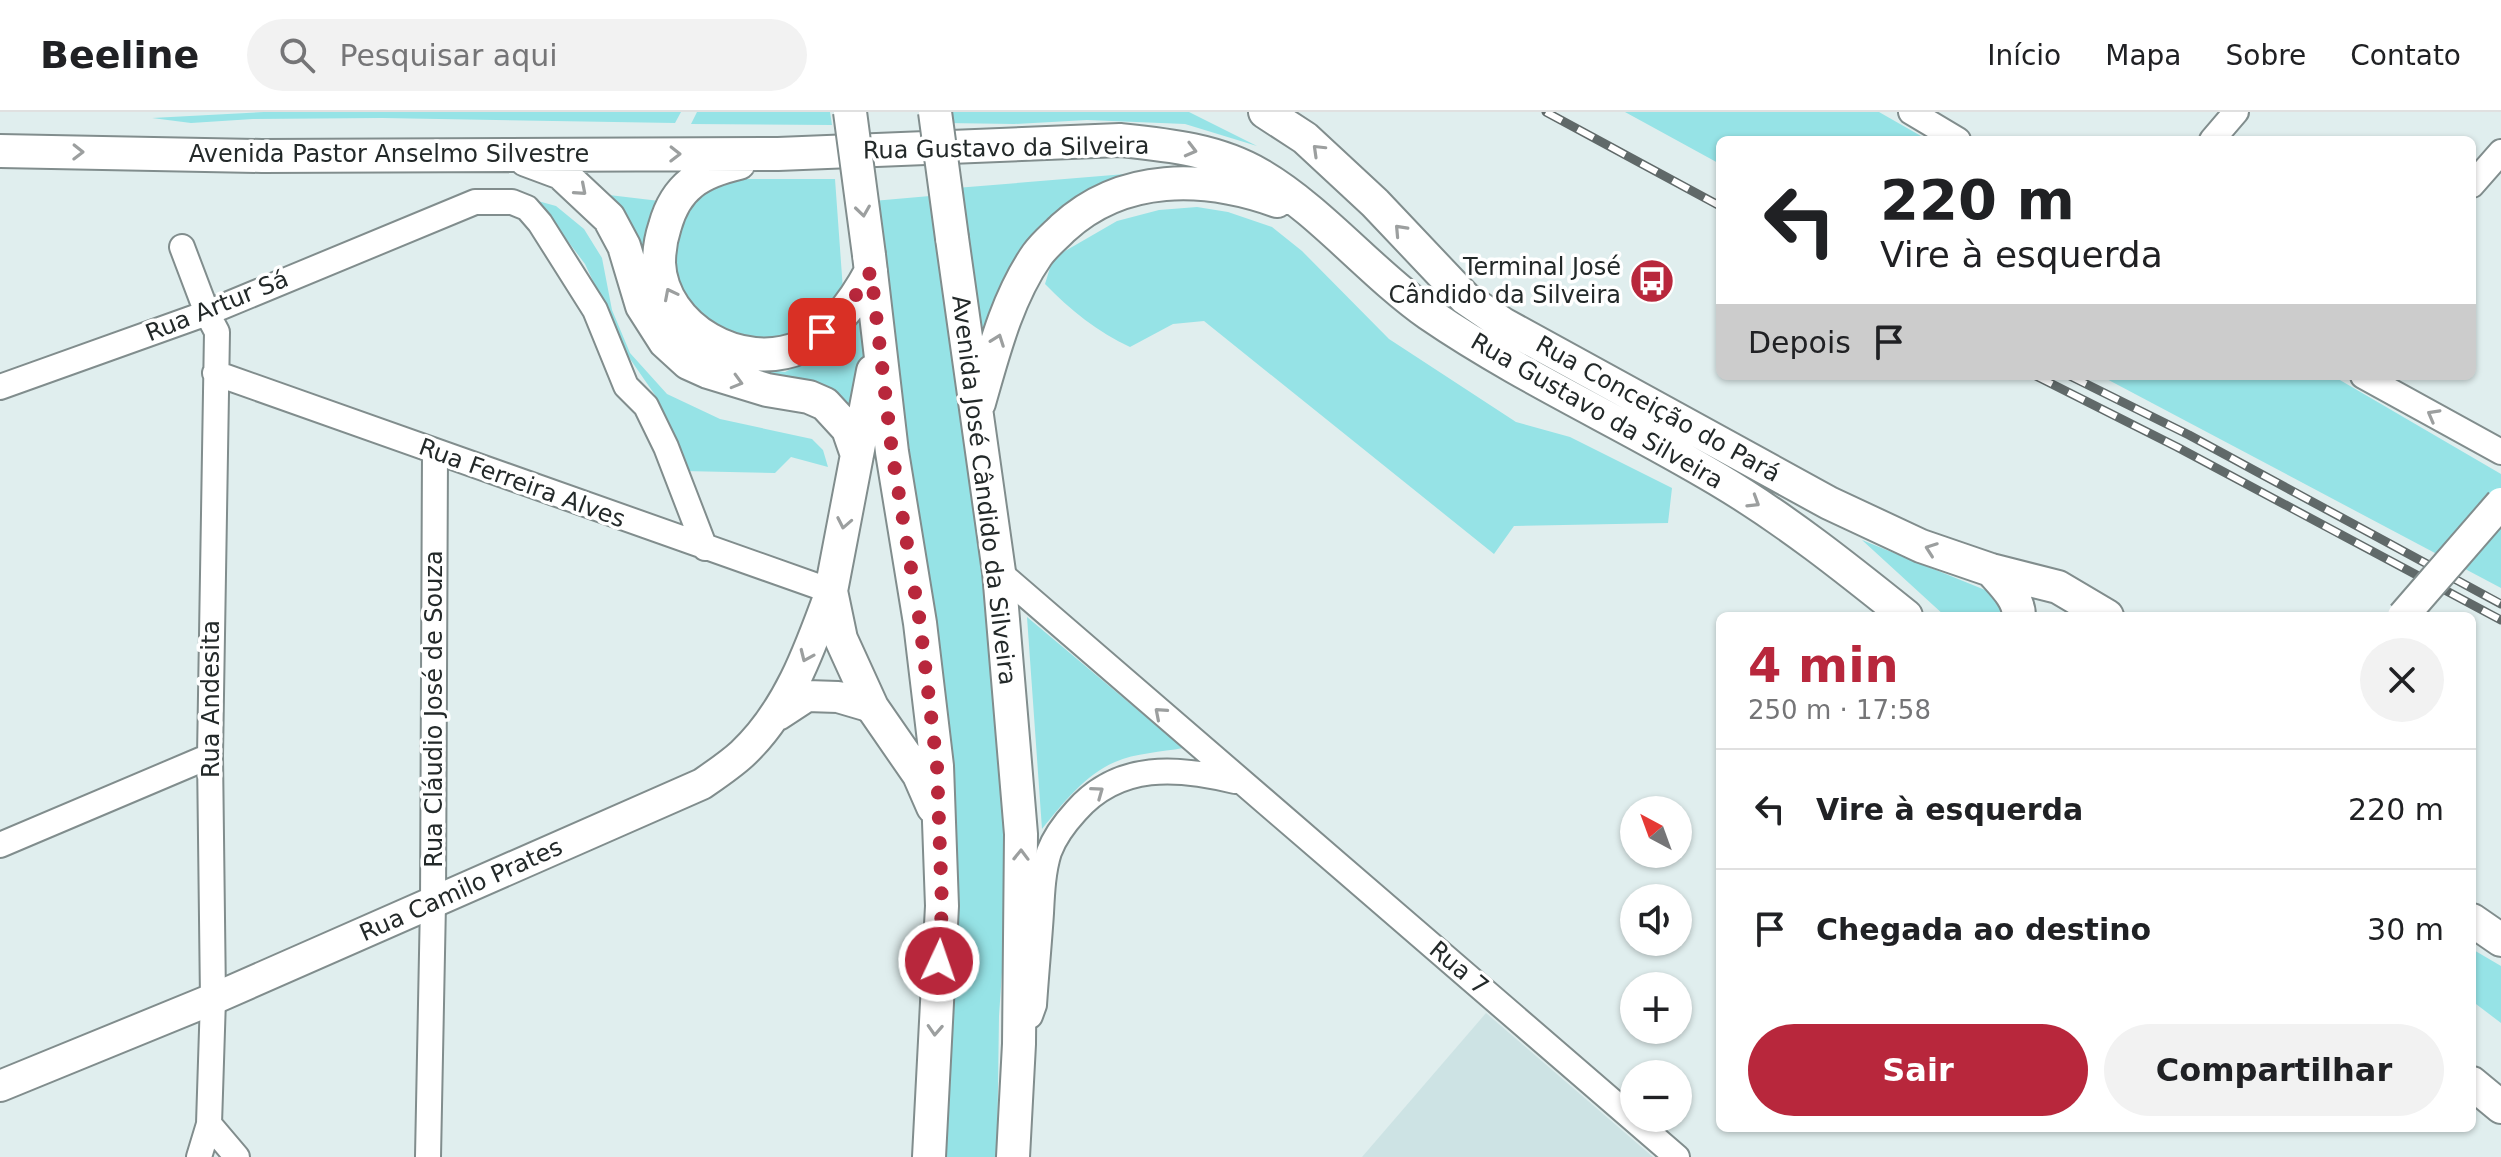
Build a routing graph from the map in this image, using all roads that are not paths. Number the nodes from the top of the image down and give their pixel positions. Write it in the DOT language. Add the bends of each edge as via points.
graph roads {
  1 [pos="850,112"];
  2 [pos="935,112"];
  3 [pos="1265,112"];
  4 [pos="2236,112"];
  5 [pos="1924,115"];
  6 [pos="1953,136"];
  7 [pos="2215,136"];
  8 [pos="0,151"];
  9 [pos="2501,152"];
  10 [pos="778,154"];
  11 [pos="513,155"];
  12 [pos="2476,180"];
  13 [pos="1309,212"];
  14 [pos="182,247"];
  15 [pos="870,263"];
  16 [pos="207,313"];
  17 [pos="879,340"];
  18 [pos="215,373"];
  19 [pos="2370,380"];
  20 [pos="0,387"];
  21 [pos="976,414"];
  22 [pos="2501,452"];
  23 [pos="435,453"];
  24 [pos="857,455"];
  25 [pos="2501,503"];
  26 [pos="705,548"];
  27 [pos="1991,570"];
  28 [pos="999,572"];
  29 [pos="831,591"];
  30 [pos="1901,612"];
  31 [pos="2019,612"];
  32 [pos="2100,612"];
  33 [pos="2406,612"];
  34 [pos="872,707"];
  35 [pos="773,718"];
  36 [pos="1195,743"];
  37 [pos="210,756"];
  38 [pos="1172,770"];
  39 [pos="1240,783"];
  40 [pos="940,824"];
  41 [pos="0,845"];
  42 [pos="433,903"];
  43 [pos="2476,923"];
  44 [pos="2501,940"];
  45 [pos="213,999"];
  46 [pos="1019,1044"];
  47 [pos="0,1086"];
  48 [pos="2476,1086"];
  49 [pos="2501,1107"];
  50 [pos="209,1124"];
  51 [pos="199,1157"];
  52 [pos="237,1157"];
  53 [pos="428,1157"];
  54 [pos="929,1157"];
  55 [pos="1013,1157"];
  56 [pos="1677,1157"];
  1 -- 15 [label="main road, one-way, bridge"];
  2 -- 21 [label="main road, Avenida José Cândido da Silveira, bridge"];
  27 -- 3 [label="main road, Rua Conceição do Pará, one-way" via="1921,546 1829,503 1503,324 1465,298 1305,138"];
  4 -- 7 [label="street"];
  5 -- 6 [label="street"];
  8 -- 11 [label="main road, Avenida Pastor Anselmo Silvestre, one-way"];
  9 -- 12 [label="street"];
  11 -- 10 [label="main road, Avenida Pastor Anselmo Silvestre, one-way"];
  10 -- 13 [label="main road, Rua Gustavo da Silveira, one-way" via="1120,140 1174,145 1261,175"];
  15 -- 10 [label="main road, one-way" via="843,314 801,346 777,353 725,348 699,333 681,314 668,295 659,263 669,212 692,181 714,169"];
  11 -- 24 [label="main road, one-way" via="561,173 609,218 624,246 642,306 665,342 688,363 825,404 848,429"];
  21 -- 13 [label="main road, one-way" via="996,343 1038,254 1096,204 1148,184 1198,183 1225,185"];
  13 -- 30 [label="main road, Rua Gustavo da Silveira, one-way" via="1428,313 1778,516"];
  14 -- 16 [label="street, Rua Andesita"];
  15 -- 17 [label="main road"];
  16 -- 18 [label="street, Rua Andesita" via="217,332"];
  16 -- 20 [label="street, Rua Artur Sá"];
  16 -- 26 [label="street, Rua Artur Sá" via="475,202 512,202 527,208 595,310 626,386 646,406"];
  17 -- 24 [label="main road"];
  17 -- 40 [label="main road" via="927,680"];
  18 -- 23 [label="street, Rua Ferreira Alves"];
  18 -- 37 [label="street, Rua Andesita"];
  22 -- 19 [label="street, one-way"];
  21 -- 28 [label="main road, Avenida José Cândido da Silveira"];
  23 -- 26 [label="street, Rua Ferreira Alves"];
  23 -- 42 [label="street, Rua Cláudio José de Souza"];
  24 -- 29 [label="main road, one-way"];
  25 -- 33 [label="street, bridge"];
  26 -- 29 [label="street, Rua Ferreira Alves"];
  27 -- 31 [label="main road"];
  27 -- 32 [label="main road, Rua Conceição do Pará" via="2058,587"];
  36 -- 28 [label="street, Rua 7, one-way"];
  46 -- 28 [label="main road, Avenida José Cândido da Silveira, one-way" via="1021,834"];
  29 -- 34 [label="main road" via="841,639"];
  29 -- 35 [label="street, Rua Camilo Prates, one-way" via="791,689"];
  34 -- 35 [label="street" via="838,697 807,696"];
  34 -- 40 [label="main road" via="919,775"];
  35 -- 42 [label="street, Rua Camilo Prates" via="742,754 702,784"];
  36 -- 38 [label="street"];
  36 -- 39 [label="street, Rua 7"];
  37 -- 41 [label="street"];
  37 -- 45 [label="street, Rua Andesita"];
  38 -- 39 [label="street, Rua 7"];
  46 -- 38 [label="street, Rua 7, one-way" via="1034,1005 1046,867 1062,827 1103,788 1131,774"];
  39 -- 56 [label="street, Rua 7"];
  40 -- 54 [label="main road, one-way" via="942,906"];
  42 -- 45 [label="street, Rua Camilo Prates"];
  42 -- 53 [label="street, Rua Cláudio José de Souza"];
  43 -- 44 [label="main road"];
  45 -- 47 [label="street, Rua Camilo Prates"];
  45 -- 50 [label="street, Rua Andesita"];
  46 -- 55 [label="main road, Avenida José Cândido da Silveira"];
  48 -- 49 [label="main road"];
  50 -- 51 [label="street, Rua Andesita"];
  50 -- 52 [label="street"];
}
